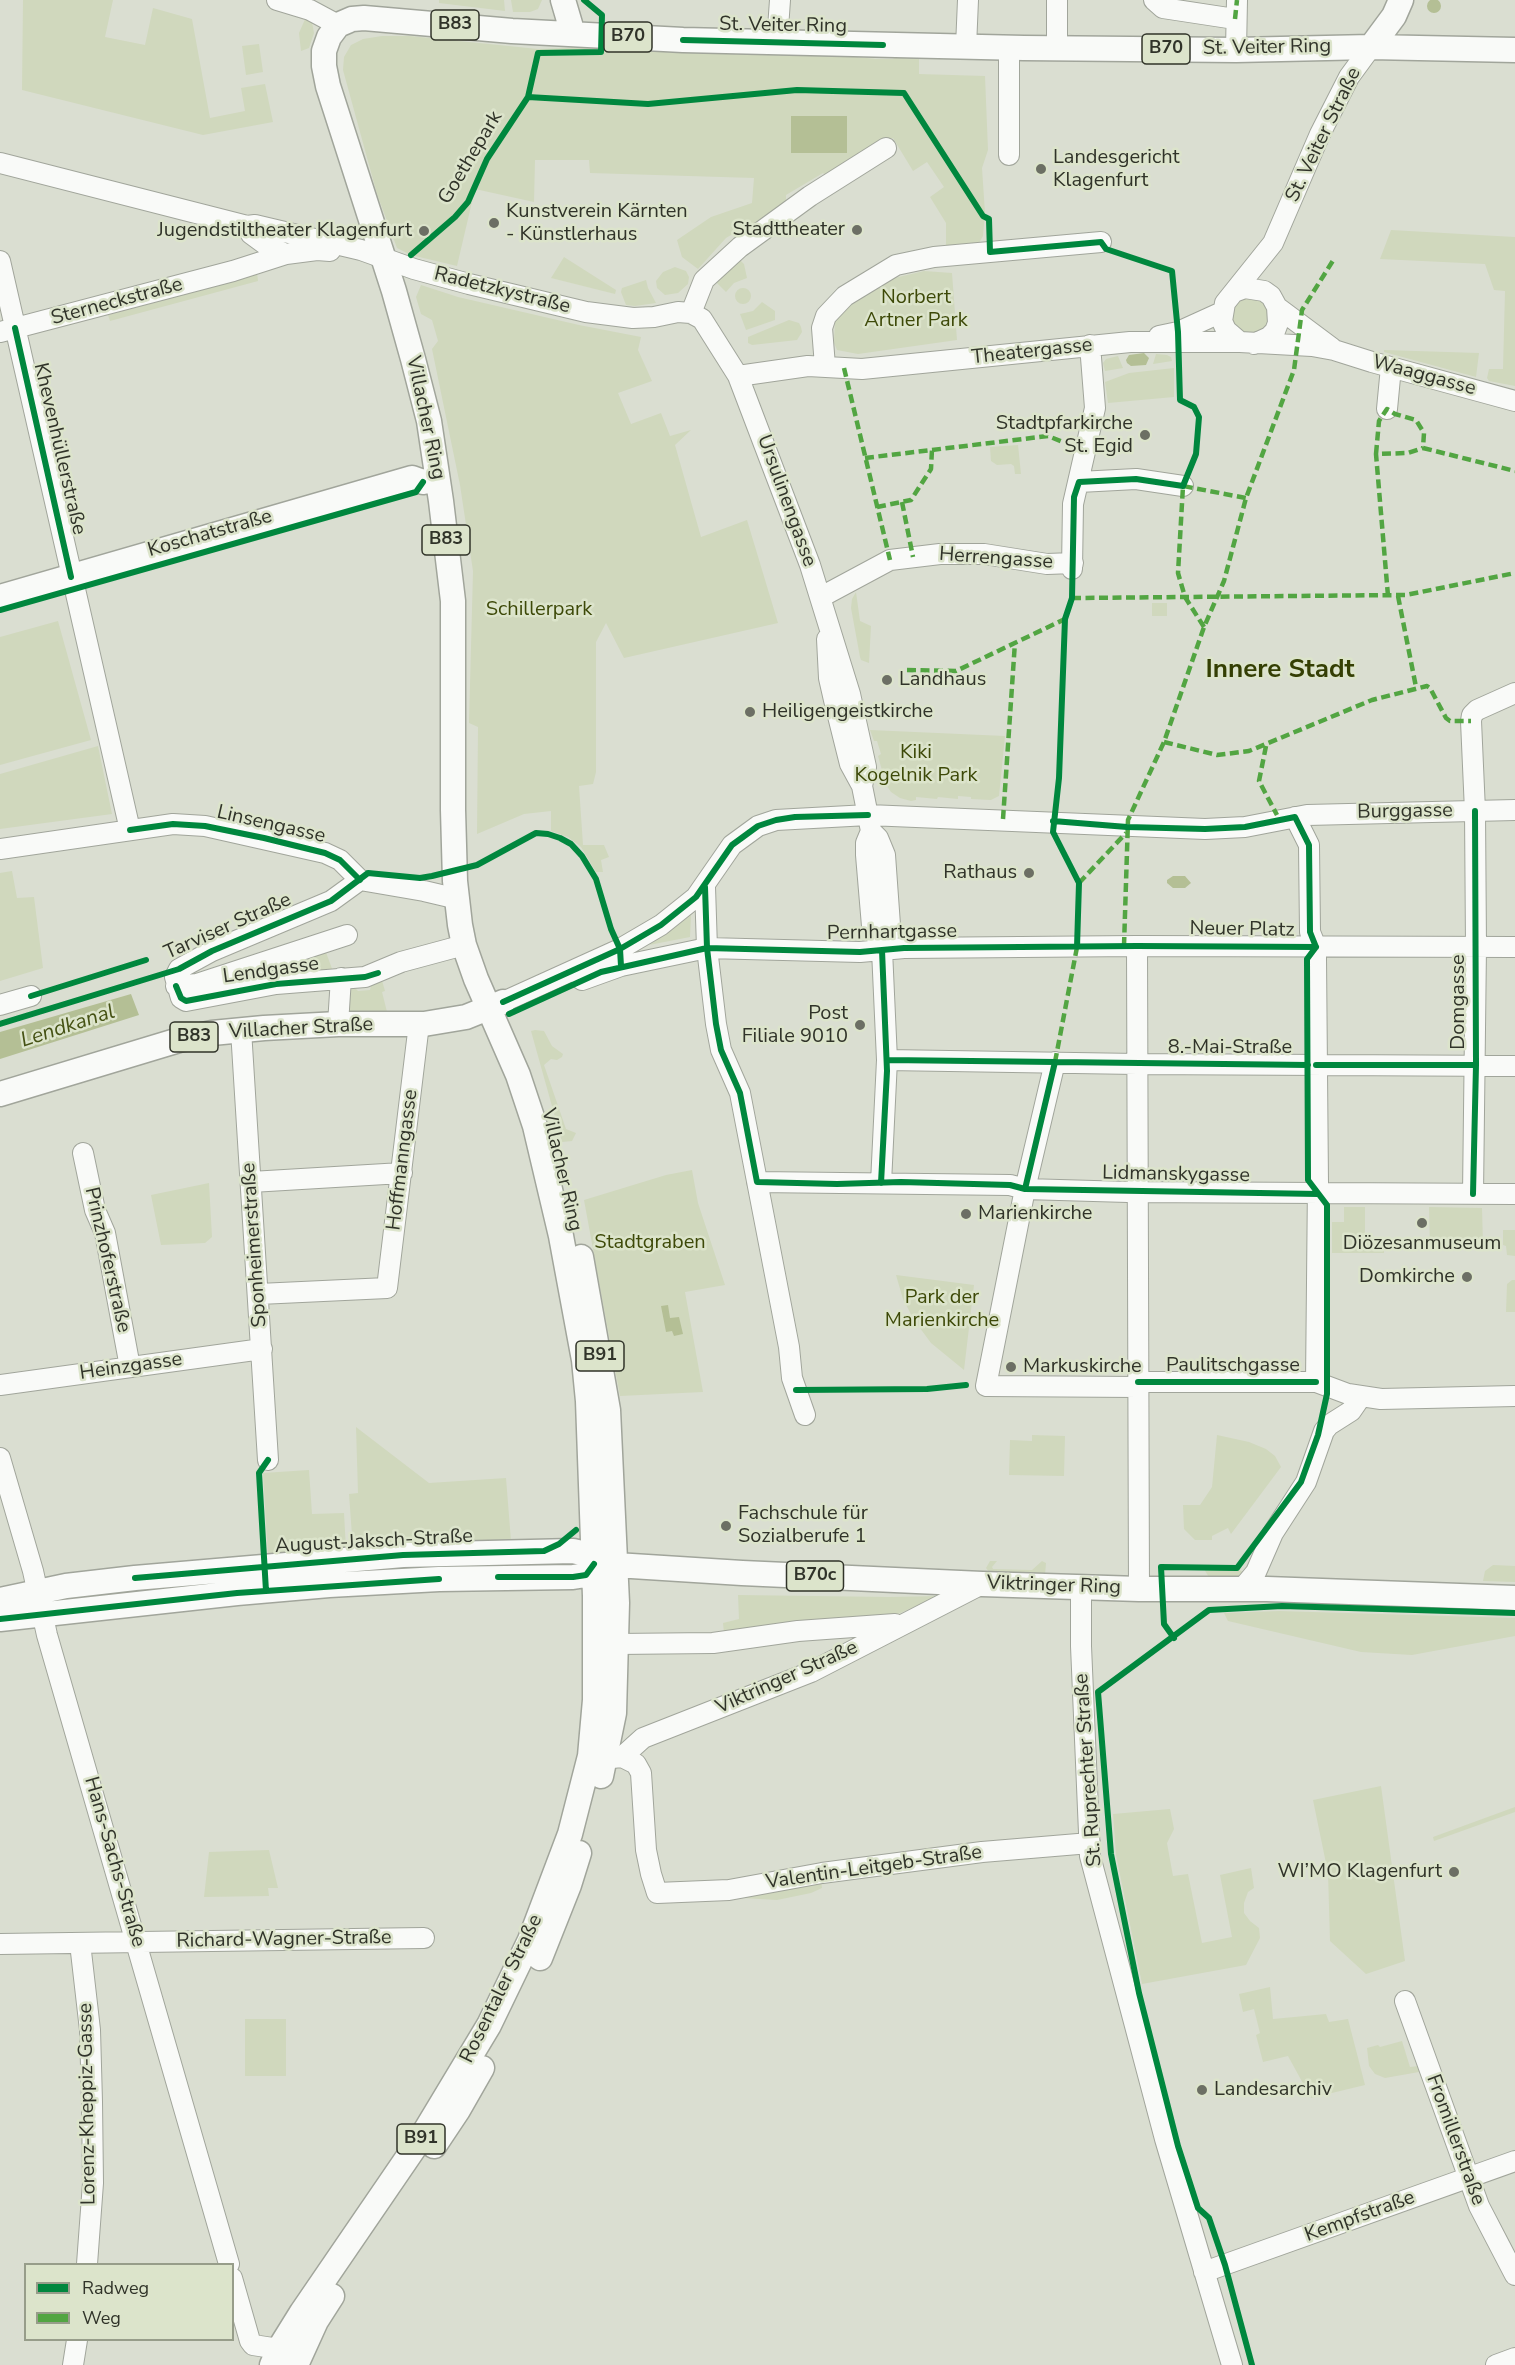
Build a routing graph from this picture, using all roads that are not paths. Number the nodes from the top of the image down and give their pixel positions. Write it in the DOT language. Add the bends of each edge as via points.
graph roads {
  1 [pos="277,0"];
  2 [pos="563,0"];
  3 [pos="780,0"];
  4 [pos="968,0"];
  5 [pos="1057,0"];
  6 [pos="1154,0"];
  7 [pos="1401,0"];
  8 [pos="1236,10"];
  9 [pos="338,25"];
  10 [pos="573,34"];
  11 [pos="777,43"];
  12 [pos="966,46"];
  13 [pos="1371,47"];
  14 [pos="1009,48"];
  15 [pos="1057,48"];
  16 [pos="1236,50"];
  17 [pos="1515,50"];
  18 [pos="886,148"];
  19 [pos="1009,155"];
  20 [pos="0,163"];
  21 [pos="247,226"];
  22 [pos="284,233"];
  23 [pos="1101,242"];
  24 [pos="1273,243"];
  25 [pos="266,245"];
  26 [pos="286,254"];
  27 [pos="383,257"];
  28 [pos="0,261"];
  29 [pos="233,271"];
  30 [pos="1237,291"];
  31 [pos="1274,302"];
  32 [pos="1222,312"];
  33 [pos="691,313"];
  34 [pos="8,330"];
  35 [pos="1130,342"];
  36 [pos="1247,343"];
  37 [pos="1090,345"];
  38 [pos="1334,350"];
  39 [pos="825,366"];
  40 [pos="1391,367"];
  41 [pos="738,375"];
  42 [pos="1515,401"];
  43 [pos="1387,409"];
  44 [pos="430,480"];
  45 [pos="1079,482"];
  46 [pos="1183,486"];
  47 [pos="72,583"];
  48 [pos="0,597"];
  49 [pos="821,597"];
  50 [pos="0,610"];
  51 [pos="1515,693"];
  52 [pos="1515,810"];
  53 [pos="1475,811"];
  54 [pos="1295,817"];
  55 [pos="870,823"];
  56 [pos="130,830"];
  57 [pos="0,849"];
  58 [pos="360,880"];
  59 [pos="705,887"];
  60 [pos="458,899"];
  61 [pos="347,935"];
  62 [pos="464,945"];
  63 [pos="1077,946"];
  64 [pos="1137,946"];
  65 [pos="1316,947"];
  66 [pos="1476,947"];
  67 [pos="1515,947"];
  68 [pos="707,948"];
  69 [pos="882,950"];
  70 [pos="621,958"];
  71 [pos="178,978"];
  72 [pos="341,978"];
  73 [pos="31,996"];
  74 [pos="0,1005"];
  75 [pos="499,1011"];
  76 [pos="338,1024"];
  77 [pos="395,1025"];
  78 [pos="241,1030"];
  79 [pos="418,1032"];
  80 [pos="887,1060"];
  81 [pos="1055,1062"];
  82 [pos="1137,1064"];
  83 [pos="1316,1065"];
  84 [pos="1476,1065"];
  85 [pos="1515,1066"];
  86 [pos="0,1094"];
  87 [pos="83,1153"];
  88 [pos="402,1173"];
  89 [pos="251,1182"];
  90 [pos="757,1182"];
  91 [pos="881,1183"];
  92 [pos="1024,1189"];
  93 [pos="1137,1191"];
  94 [pos="1318,1194"];
  95 [pos="1473,1194"];
  96 [pos="1515,1194"];
  97 [pos="259,1294"];
  98 [pos="262,1349"];
  99 [pos="130,1367"];
  100 [pos="1316,1382"];
  101 [pos="1138,1384"];
  102 [pos="0,1385"];
  103 [pos="1515,1396"];
  104 [pos="1360,1398"];
  105 [pos="805,1415"];
  106 [pos="0,1458"];
  107 [pos="268,1460"];
  108 [pos="591,1497"];
  109 [pos="544,1551"];
  110 [pos="605,1564"];
  111 [pos="982,1584"];
  112 [pos="1081,1588"];
  113 [pos="1139,1590"];
  114 [pos="1241,1590"];
  115 [pos="1515,1598"];
  116 [pos="0,1599"];
  117 [pos="40,1603"];
  118 [pos="0,1619"];
  119 [pos="904,1624"];
  120 [pos="617,1644"];
  121 [pos="606,1757"];
  122 [pos="1090,1843"];
  123 [pos="424,1938"];
  124 [pos="137,1943"];
  125 [pos="0,1944"];
  126 [pos="80,1944"];
  127 [pos="1405,2001"];
  128 [pos="1515,2162"];
  129 [pos="1468,2178"];
  130 [pos="87,2263"];
  131 [pos="228,2263"];
  132 [pos="1204,2272"];
  133 [pos="1515,2275"];
  134 [pos="234,2284"];
  135 [pos="77,2341"];
  136 [pos="253,2345"];
  137 [pos="1515,2358"];
  138 [pos="290,2359"];
  139 [pos="73,2365"];
  140 [pos="261,2365"];
  141 [pos="1232,2365"];
  142 [pos="1496,2365"];
  1 -- 9 [label="street" via="310,10"];
  2 -- 10 [label="main road"];
  3 -- 11 [label="street"];
  4 -- 12 [label="street"];
  5 -- 15 [label="street"];
  6 -- 8 [label="street" via="1163,8"];
  7 -- 13 [label="main road, St. Veiter Straße"];
  8 -- 16 [label="street"];
  9 -- 10 [label="main road, St. Veiter Ring / B83" via="352,19 384,18"];
  9 -- 27 [label="main road, Villacher Ring / B83" via="324,51 324,66"];
  10 -- 11 [label="main road, St. Veiter Ring / B70"];
  11 -- 12 [label="main road, St. Veiter Ring / B70"];
  12 -- 14 [label="main road, St. Veiter Ring / B70"];
  13 -- 16 [label="main road, St. Veiter Ring / B70"];
  13 -- 17 [label="main road, St. Veiter Ring / B70"];
  13 -- 24 [label="street, St. Veiter Straße" via="1349,78 1320,134"];
  14 -- 15 [label="main road, St. Veiter Ring / B70"];
  14 -- 19 [label="street"];
  15 -- 16 [label="main road, St. Veiter Ring / B70"];
  18 -- 33 [label="street" via="740,247 704,280"];
  20 -- 21 [label="street, Radetzkystraße"];
  21 -- 22 [label="street, Radetzkystraße"];
  21 -- 25 [label="street"];
  22 -- 25 [label="street, Sterneckstraße"];
  22 -- 27 [label="street, Radetzkystraße"];
  23 -- 39 [label="street" via="934,257 896,265 845,296 826,316 822,328"];
  24 -- 30 [label="street"];
  24 -- 31 [label="street" via="1268,268"];
  25 -- 26 [label="street"];
  25 -- 29 [label="street, Sterneckstraße"];
  26 -- 27 [label="street, Sterneckstraße" via="317,250"];
  26 -- 29 [label="street, Sterneckstraße"];
  27 -- 33 [label="street, Radetzkystraße" via="469,284 586,312 633,318"];
  27 -- 44 [label="main road, Villacher Ring / B83" via="429,421"];
  28 -- 34 [label="street, Khevenhüllerstraße"];
  29 -- 34 [label="street, Sterneckstraße"];
  30 -- 31 [label="street" via="1255,288"];
  30 -- 32 [label="street"];
  31 -- 36 [label="street" via="1278,323 1275,331 1269,337"];
  31 -- 38 [label="street"];
  32 -- 35 [label="street" via="1178,332"];
  32 -- 36 [label="street" via="1232,338"];
  33 -- 41 [label="street, Ursulinengasse" via="702,319"];
  34 -- 47 [label="street, Khevenhüllerstraße"];
  35 -- 36 [label="street, Theatergasse"];
  35 -- 37 [label="street, Theatergasse"];
  36 -- 38 [label="street, Theatergasse"];
  37 -- 39 [label="street, Theatergasse" via="862,369"];
  37 -- 45 [label="street" via="1095,408"];
  38 -- 40 [label="street, Waaggasse"];
  39 -- 41 [label="street, Theatergasse"];
  40 -- 42 [label="street, Waaggasse"];
  40 -- 43 [label="street"];
  41 -- 49 [label="street, Ursulinengasse"];
  44 -- 47 [label="main road, Koschatstraße" via="416,492"];
  44 -- 60 [label="main road, Villacher Ring / B83" via="453,601 453,810"];
  45 -- 46 [label="street" via="1136,479"];
  45 -- 49 [label="street, Herrengasse" via="1073,504 1073,566 984,554 890,560"];
  47 -- 48 [label="main road, Koschatstraße"];
  47 -- 50 [label="main road, Koschatstraße"];
  47 -- 56 [label="street, Khevenhüllerstraße"];
  49 -- 55 [label="street, Ursulinengasse" via="828,628 829,678 850,764 862,786"];
  51 -- 53 [label="street, Domgasse" via="1472,715"];
  52 -- 53 [label="street, Burggasse"];
  53 -- 54 [label="street, Burggasse"];
  53 -- 66 [label="street, Domgasse"];
  54 -- 55 [label="street" via="1245,827 1205,829 1053,821"];
  54 -- 65 [label="street, Neuer Platz" via="1309,846 1310,932"];
  55 -- 59 [label="street" via="795,818 758,826 732,846"];
  55 -- 69 [label="street" via="866,843 872,926"];
  56 -- 57 [label="street, Linsengasse"];
  56 -- 58 [label="street, Linsengasse" via="173,824 264,838 325,853 340,860"];
  58 -- 60 [label="street"];
  58 -- 71 [label="street, Tarviser Straße" via="331,901 212,951"];
  59 -- 68 [label="street"];
  59 -- 70 [label="street"];
  60 -- 62 [label="main road, Villacher Ring / B83"];
  60 -- 75 [label="main road, Villacher Ring / B83" via="473,924"];
  61 -- 71 [label="street" via="197,984"];
  62 -- 72 [label="street, Lendgasse" via="401,962 364,977"];
  62 -- 75 [label="main road, Villacher Ring / B83" via="476,979"];
  63 -- 64 [label="street, Neuer Platz"];
  63 -- 69 [label="street, Pernhartgasse"];
  64 -- 65 [label="street, Neuer Platz"];
  64 -- 82 [label="street"];
  65 -- 66 [label="street"];
  65 -- 83 [label="street"];
  66 -- 67 [label="street"];
  66 -- 84 [label="street, Domgasse"];
  68 -- 69 [label="street, Pernhartgasse"];
  68 -- 70 [label="street, Pernhartgasse"];
  68 -- 90 [label="street" via="718,1033 740,1093"];
  69 -- 80 [label="street"];
  70 -- 75 [label="street, Villacher Straße"];
  71 -- 72 [label="street, Lendgasse" via="181,998 186,1001 276,984"];
  72 -- 76 [label="street, Lendgasse"];
  73 -- 74 [label="street"];
  75 -- 77 [label="main road, Villacher Straße"];
  75 -- 79 [label="main road, Villacher Straße / B83" via="470,1029"];
  75 -- 108 [label="main road, Villacher Ring / B91" via="543,1157 561,1236 584,1360"];
  75 -- 110 [label="main road, Villacher Ring / B91" via="542,1093 591,1304 608,1410"];
  76 -- 77 [label="main road, Villacher Straße / B83"];
  76 -- 78 [label="main road, Villacher Straße / B83"];
  77 -- 79 [label="main road, Villacher Straße / B83"];
  78 -- 86 [label="main road, Villacher Straße / B83" via="179,1040"];
  78 -- 89 [label="street, Sponheimerstraße"];
  79 -- 88 [label="street, Hoffmanngasse"];
  80 -- 81 [label="street, 8.-Mai-Straße"];
  80 -- 91 [label="street"];
  81 -- 82 [label="street, 8.-Mai-Straße"];
  81 -- 92 [label="street"];
  82 -- 83 [label="street, 8.-Mai-Straße"];
  82 -- 93 [label="street"];
  83 -- 84 [label="street, 8.-Mai-Straße"];
  83 -- 94 [label="street"];
  84 -- 85 [label="street, 8.-Mai-Straße"];
  84 -- 95 [label="street, Domgasse"];
  87 -- 99 [label="street, Prinzhoferstraße" via="95,1210 105,1233"];
  88 -- 89 [label="street"];
  88 -- 97 [label="street, Hoffmanngasse" via="387,1288"];
  89 -- 97 [label="street, Sponheimerstraße"];
  90 -- 91 [label="street, Lidmanskygasse"];
  90 -- 105 [label="street" via="792,1378"];
  91 -- 92 [label="street, Lidmanskygasse" via="1010,1185"];
  92 -- 93 [label="street, Lidmanskygasse"];
  92 -- 101 [label="street, Paulitschgasse" via="986,1386"];
  93 -- 94 [label="street, Lidmanskygasse"];
  93 -- 101 [label="street"];
  94 -- 95 [label="street, Lidmanskygasse"];
  94 -- 100 [label="street"];
  95 -- 96 [label="street, Lidmanskygasse"];
  97 -- 98 [label="street, Sponheimerstraße"];
  98 -- 99 [label="street, Heinzgasse"];
  98 -- 107 [label="street, Sponheimerstraße"];
  99 -- 102 [label="street, Heinzgasse"];
  100 -- 101 [label="street, Paulitschgasse"];
  100 -- 104 [label="street, Paulitschgasse"];
  101 -- 113 [label="street"];
  103 -- 104 [label="street, Paulitschgasse"];
  104 -- 114 [label="street" via="1351,1412 1324,1431 1306,1482 1274,1533 1256,1572"];
  106 -- 117 [label="street, Hans-Sachs-Straße"];
  108 -- 109 [label="main road" via="576,1530"];
  108 -- 110 [label="main road, Villacher Ring / B91"];
  109 -- 110 [label="main road, August-Jaksch-Straße" via="573,1551"];
  109 -- 117 [label="main road, August-Jaksch-Straße" via="340,1559 135,1578 66,1586"];
  110 -- 111 [label="main road, Viktringer Ring / B70c"];
  110 -- 117 [label="main road, August-Jaksch-Straße" via="573,1578 439,1579"];
  110 -- 120 [label="main road, Rosentaler Straße / B91"];
  110 -- 121 [label="main road, Rosentaler Straße / B91" via="595,1700"];
  111 -- 112 [label="main road, Viktringer Ring / B70c"];
  111 -- 119 [label="street, Viktringer Straße"];
  112 -- 113 [label="main road, Viktringer Ring / B70c"];
  112 -- 122 [label="street, St. Ruprechter Straße"];
  113 -- 114 [label="main road, Viktringer Ring / B70c"];
  114 -- 115 [label="main road, Viktringer Ring / B70c"];
  116 -- 117 [label="main road, August-Jaksch-Straße"];
  117 -- 118 [label="main road, August-Jaksch-Straße"];
  117 -- 124 [label="street, Hans-Sachs-Straße"];
  119 -- 120 [label="street" via="798,1631 713,1643"];
  119 -- 121 [label="street, Viktringer Straße" via="811,1672 643,1738"];
  120 -- 121 [label="main road, Rosentaler Straße / B91" via="614,1713"];
  121 -- 122 [label="street, Valentin-Leitgeb-Straße" via="636,1764 641,1773 646,1850 657,1893 729,1890 971,1853"];
  121 -- 138 [label="main road, Rosentaler Straße / B91" via="572,1826 530,1940 489,2025"];
  122 -- 132 [label="street, St. Ruprechter Straße" via="1090,1856 1162,2129"];
  123 -- 124 [label="street, Richard-Wagner-Straße"];
  124 -- 126 [label="street, Richard-Wagner-Straße"];
  124 -- 131 [label="street, Hans-Sachs-Straße"];
  125 -- 126 [label="street, Richard-Wagner-Straße"];
  126 -- 130 [label="street, Lorenz-Kheppiz-Gasse" via="90,2030 92,2102 93,2183"];
  127 -- 129 [label="street, Fromillerstraße"];
  128 -- 129 [label="street, Kempfstraße"];
  129 -- 132 [label="street, Kempfstraße"];
  129 -- 133 [label="street, Fromillerstraße"];
  132 -- 141 [label="street, St. Ruprechter Straße"];
  134 -- 136 [label="street"];
  135 -- 139 [label="street"];
  136 -- 138 [label="street"];
  136 -- 140 [label="street"];
  137 -- 142 [label="street"];
}
